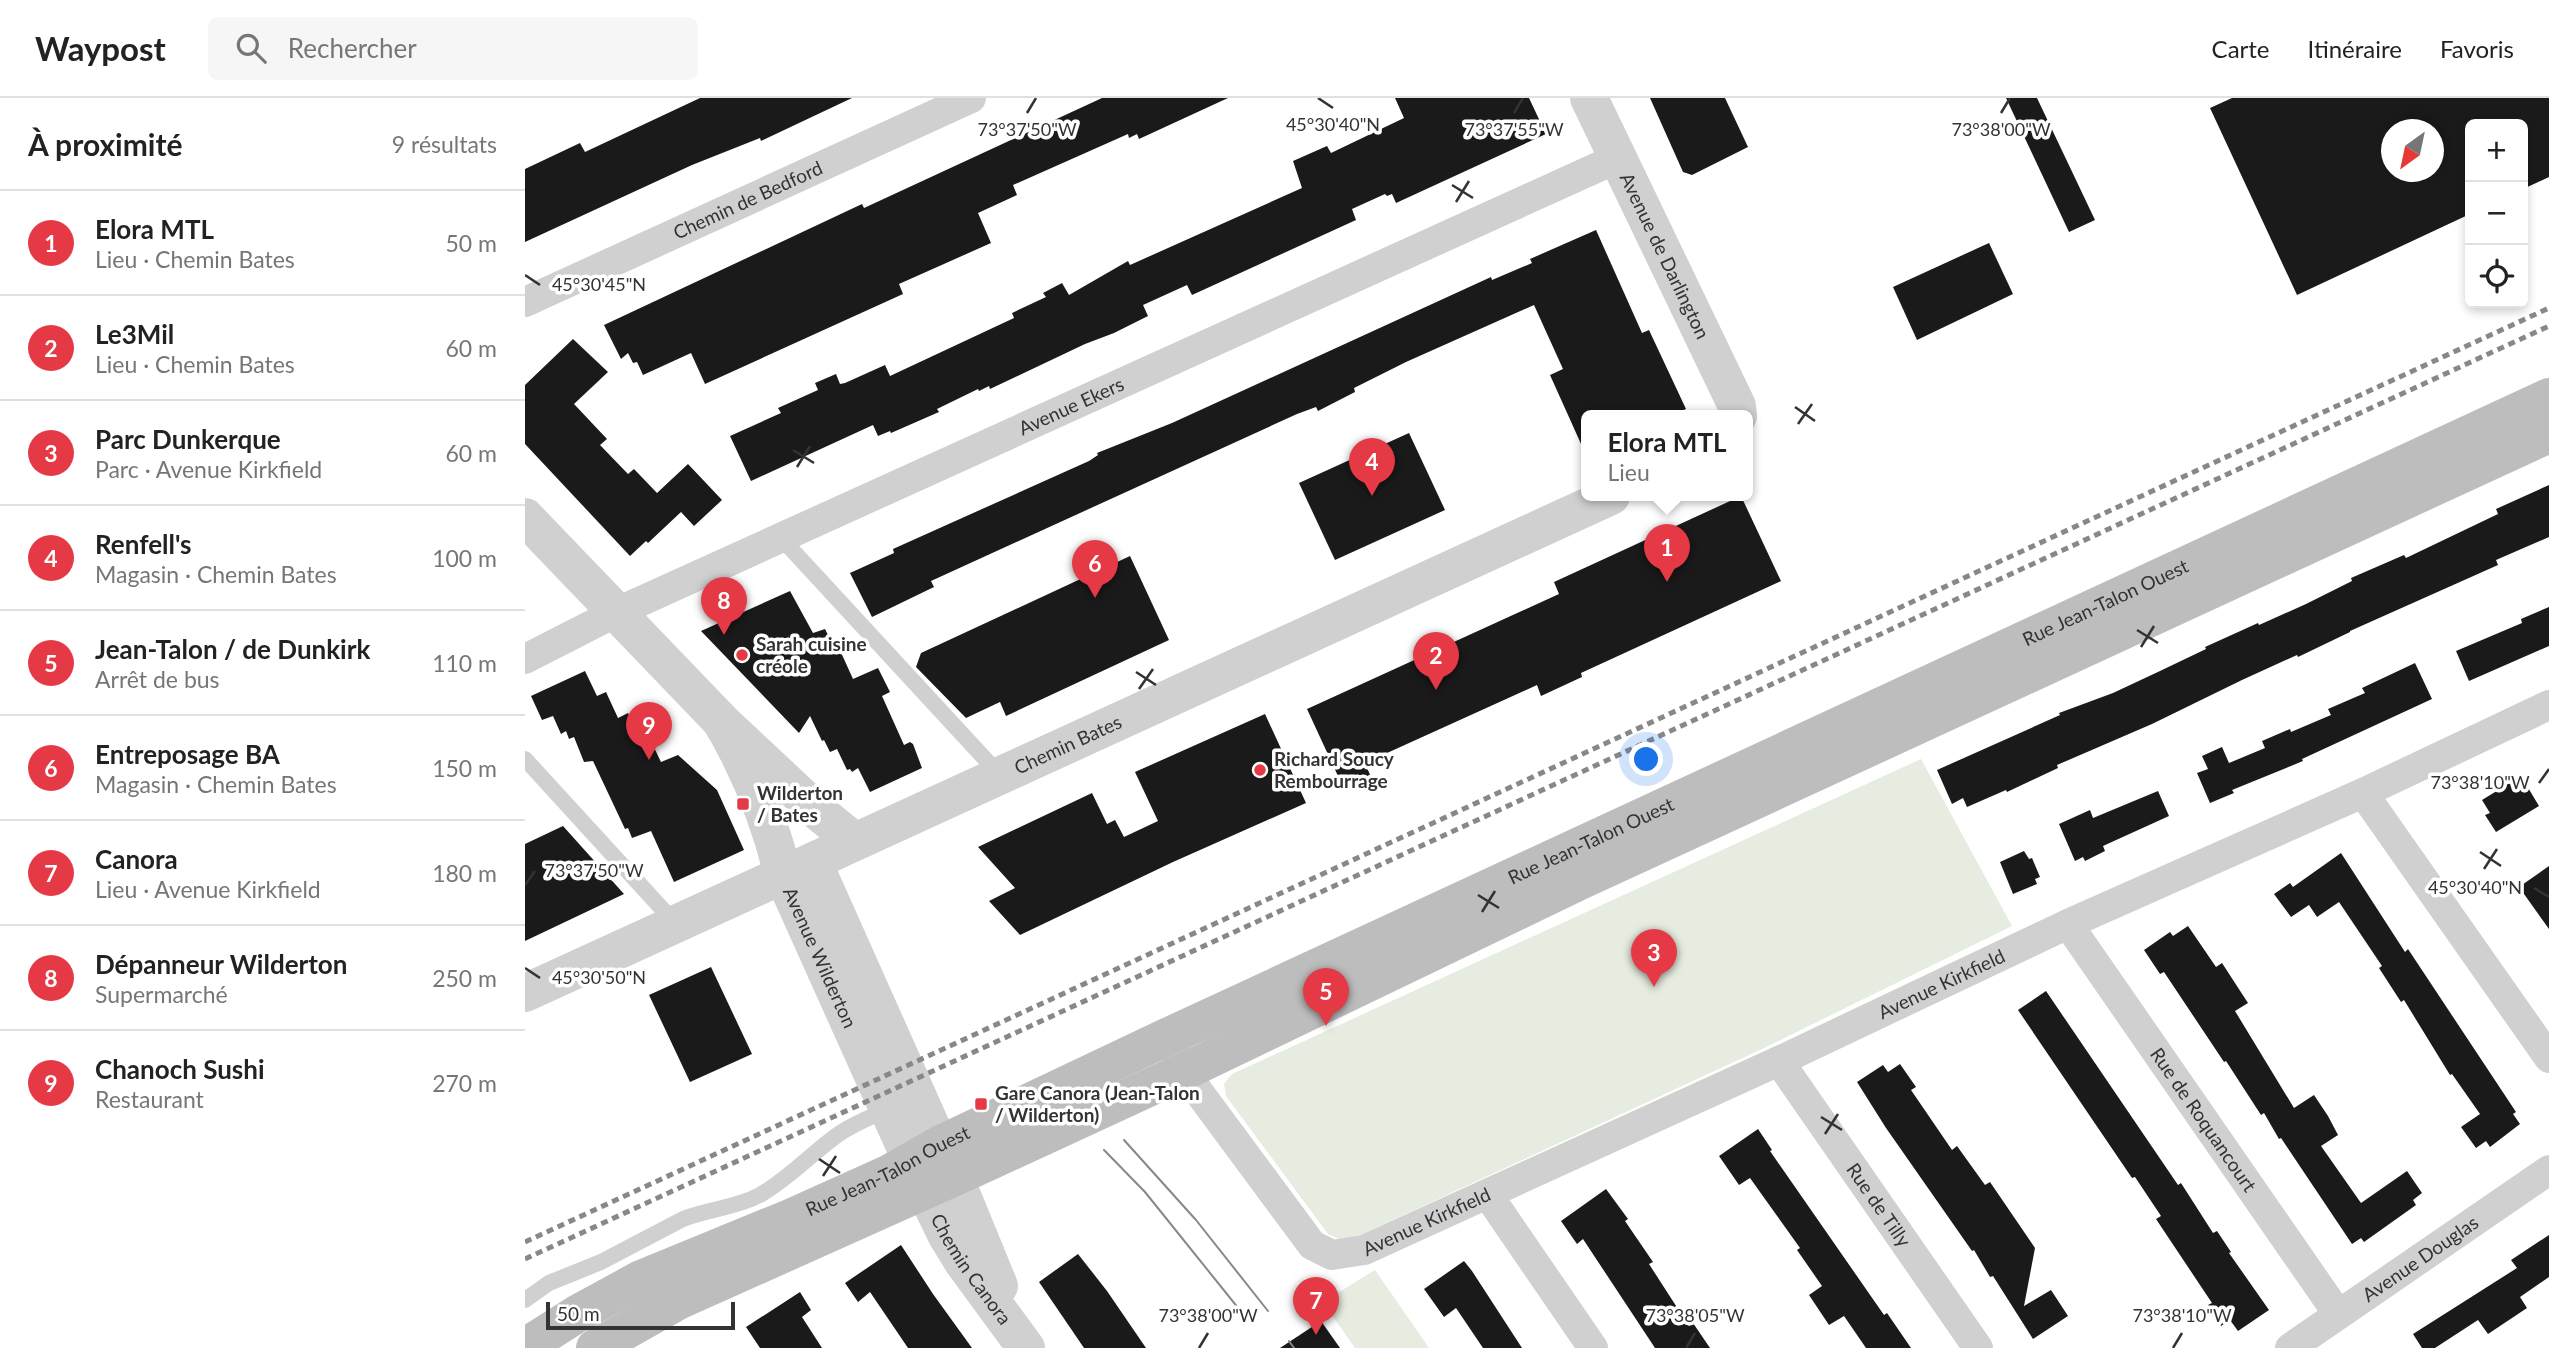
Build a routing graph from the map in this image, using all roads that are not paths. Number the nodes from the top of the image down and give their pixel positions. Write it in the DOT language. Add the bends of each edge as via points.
graph roads {
  1 [pos="971,98"];
  2 [pos="1589,98"];
  3 [pos="1618,158"];
  4 [pos="525,302"];
  5 [pos="2549,397"];
  6 [pos="1737,410"];
  7 [pos="2549,434"];
  8 [pos="1600,501"];
  9 [pos="525,517"];
  10 [pos="782,538"];
  11 [pos="615,614"];
  12 [pos="525,659"];
  13 [pos="2549,705"];
  14 [pos="721,721"];
  15 [pos="525,759"];
  16 [pos="999,774"];
  17 [pos="2363,793"];
  18 [pos="854,841"];
  19 [pos="798,869"];
  20 [pos="2068,923"];
  21 [pos="676,924"];
  22 [pos="525,993"];
  23 [pos="1167,1037"];
  24 [pos="2549,1058"];
  25 [pos="1779,1062"];
  26 [pos="1185,1070"];
  27 [pos="888,1109"];
  28 [pos="932,1168"];
  29 [pos="2549,1170"];
  30 [pos="1488,1195"];
  31 [pos="525,1300"];
  32 [pos="2338,1314"];
  33 [pos="1024,1345"];
  34 [pos="525,1347"];
  35 [pos="595,1348"];
  36 [pos="1593,1348"];
  37 [pos="1978,1348"];
  38 [pos="2290,1348"];
  1 -- 4 [label="street, Chemin de Bedford"];
  2 -- 3 [label="street, Avenue de Darlington"];
  3 -- 6 [label="street, Avenue de Darlington"];
  3 -- 10 [label="street, Avenue Ekers"];
  5 -- 23 [label="main road, Rue Jean-Talon Ouest"];
  7 -- 26 [label="main road, Rue Jean-Talon Ouest" via="1580,881"];
  8 -- 16 [label="street, Chemin Bates"];
  9 -- 11 [label="street, Avenue Wilderton"];
  10 -- 11 [label="street, Avenue Ekers"];
  10 -- 16 [label="lane"];
  11 -- 12 [label="street, Avenue Ekers"];
  11 -- 14 [label="street, Avenue Wilderton"];
  13 -- 17 [label="street, Avenue Kirkfield"];
  14 -- 18 [label="street, Avenue Wilderton"];
  14 -- 19 [label="street, Avenue Wilderton" via="741,755 775,840"];
  15 -- 21 [label="lane"];
  16 -- 18 [label="street, Chemin Bates"];
  17 -- 20 [label="street, Avenue Kirkfield"];
  17 -- 24 [label="street"];
  18 -- 19 [label="street, Chemin Bates"];
  19 -- 21 [label="street, Chemin Bates"];
  19 -- 27 [label="street, Avenue Wilderton"];
  19 -- 28 [label="street, Avenue Wilderton"];
  20 -- 25 [label="street, Avenue Kirkfield"];
  20 -- 32 [label="street, Rue de Roquancourt"];
  21 -- 22 [label="street, Chemin Bates"];
  23 -- 26 [label="street"];
  23 -- 28 [label="main road, Rue Jean-Talon Ouest"];
  25 -- 30 [label="street, Avenue Kirkfield"];
  25 -- 37 [label="street, Rue de Tilly"];
  26 -- 28 [label="main road, Rue Jean-Talon Ouest"];
  26 -- 30 [label="street, Avenue Kirkfield" via="1301,1233 1332,1255 1364,1250"];
  27 -- 28 [label="street, Avenue Wilderton"];
  27 -- 31 [label="lane" via="845,1129 761,1195 683,1219 549,1283"];
  28 -- 33 [label="street, Chemin Canora"];
  28 -- 34 [label="main road, Rue Jean-Talon Ouest" via="890,1173 641,1279"];
  28 -- 35 [label="main road, Rue Jean-Talon Ouest"];
  29 -- 32 [label="street, Avenue Douglas"];
  30 -- 36 [label="street"];
  32 -- 38 [label="street, Avenue Douglas"];
}
